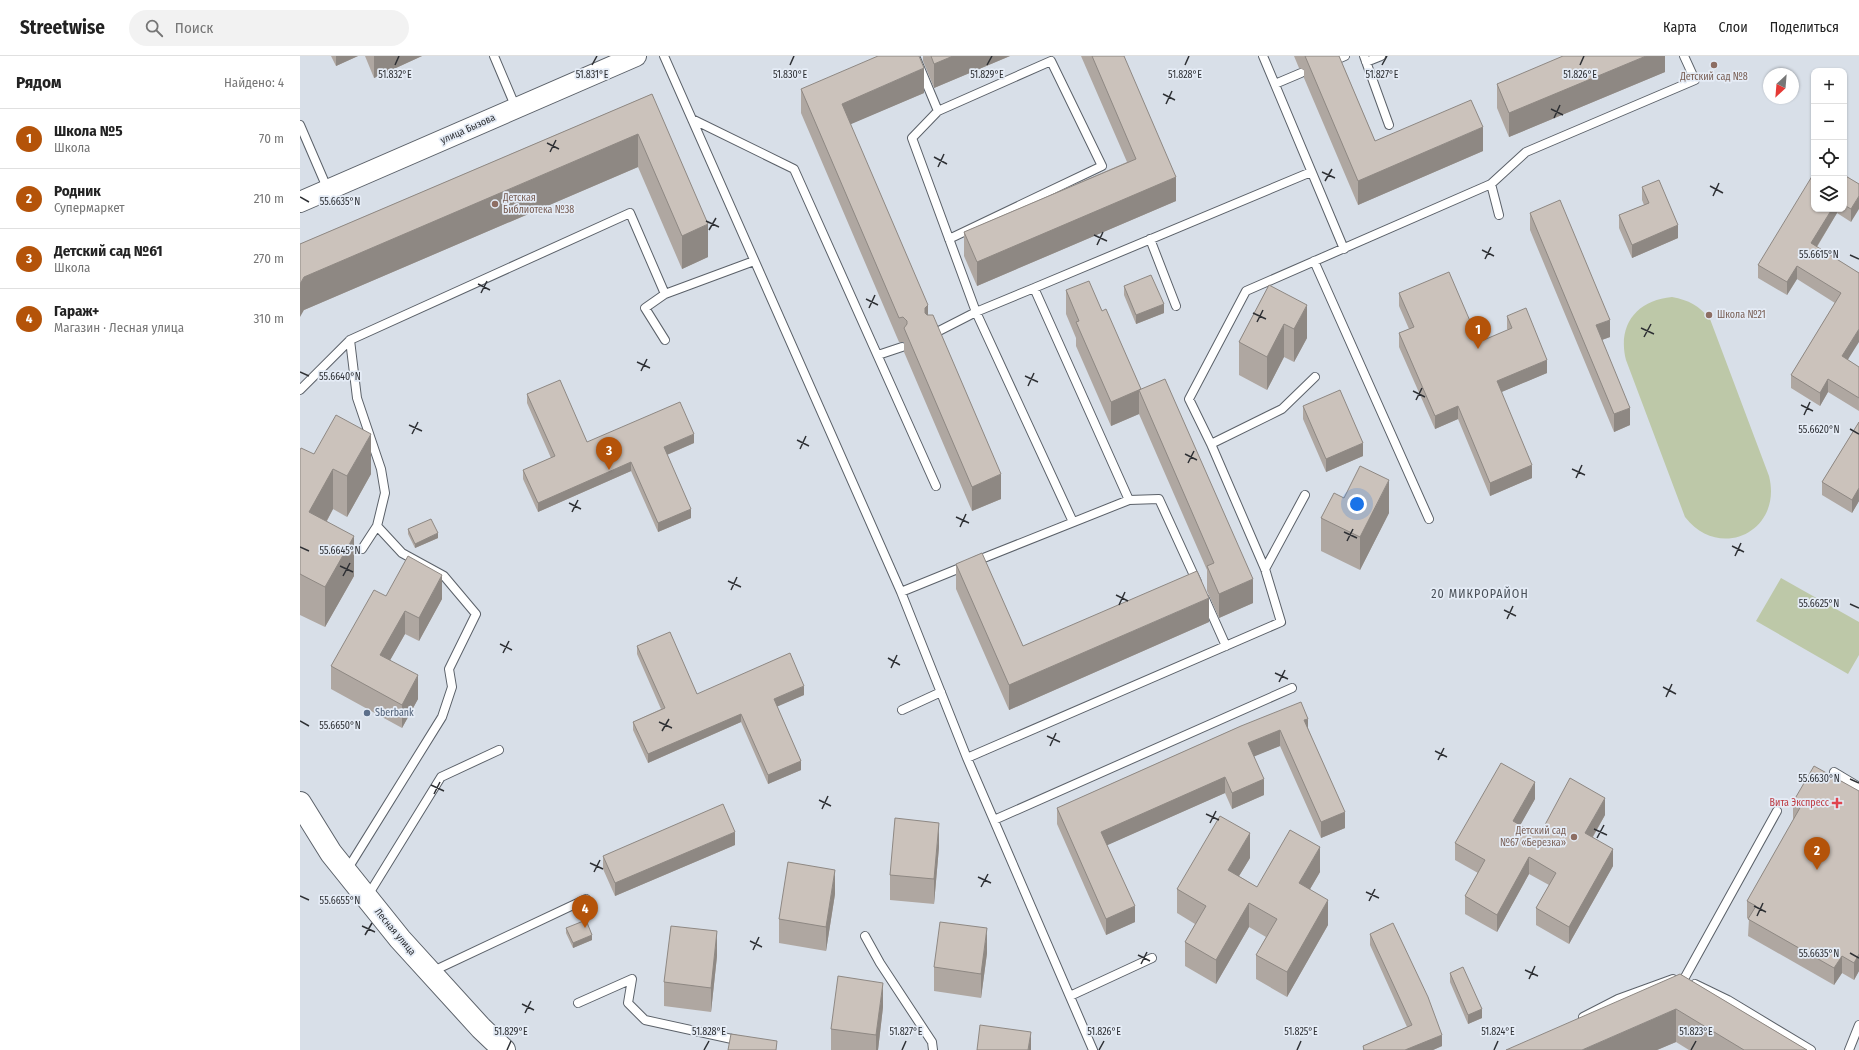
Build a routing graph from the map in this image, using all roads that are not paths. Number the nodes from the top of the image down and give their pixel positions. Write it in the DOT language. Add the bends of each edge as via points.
graph roads {
  1 [pos="494,56"];
  2 [pos="636,56"];
  3 [pos="664,56"];
  4 [pos="916,56"];
  5 [pos="1263,56"];
  6 [pos="1345,56"];
  7 [pos="1381,56"];
  8 [pos="1684,56"];
  9 [pos="1365,59"];
  10 [pos="1331,62"];
  11 [pos="1301,73"];
  12 [pos="1275,84"];
  13 [pos="516,108"];
  14 [pos="938,111"];
  15 [pos="692,119"];
  16 [pos="300,125"];
  17 [pos="1389,125"];
  18 [pos="1311,172"];
  19 [pos="1491,184"];
  20 [pos="328,190"];
  21 [pos="300,202"];
  22 [pos="1499,215"];
  23 [pos="1150,239"];
  24 [pos="949,240"];
  25 [pos="1344,249"];
  26 [pos="754,261"];
  27 [pos="1314,261"];
  28 [pos="1034,288"];
  29 [pos="665,294"];
  30 [pos="1176,306"];
  31 [pos="976,312"];
  32 [pos="930,335"];
  33 [pos="350,340"];
  34 [pos="665,340"];
  35 [pos="902,347"];
  36 [pos="878,355"];
  37 [pos="1315,377"];
  38 [pos="300,390"];
  39 [pos="1211,444"];
  40 [pos="936,486"];
  41 [pos="1305,495"];
  42 [pos="1128,500"];
  43 [pos="1430,519"];
  44 [pos="1073,522"];
  45 [pos="378,526"];
  46 [pos="362,549"];
  47 [pos="1265,569"];
  48 [pos="901,592"];
  49 [pos="1226,646"];
  50 [pos="1292,688"];
  51 [pos="941,692"];
  52 [pos="902,710"];
  53 [pos="498,750"];
  54 [pos="967,758"];
  55 [pos="1834,772"];
  56 [pos="1859,787"];
  57 [pos="300,803"];
  58 [pos="1777,811"];
  59 [pos="994,820"];
  60 [pos="346,871"];
  61 [pos="367,898"];
  62 [pos="586,899"];
  63 [pos="865,936"];
  64 [pos="1152,958"];
  65 [pos="430,972"];
  66 [pos="1684,979"];
  67 [pos="1070,996"];
  68 [pos="578,1003"];
  69 [pos="1572,1023"];
  70 [pos="1859,1026"];
  71 [pos="750,1043"];
  72 [pos="504,1050"];
  73 [pos="933,1050"];
  74 [pos="1093,1050"];
  75 [pos="1810,1050"];
  76 [pos="1849,1050"];
  1 -- 13 [label="lane"];
  2 -- 13 [label="street, улица Бызова"];
  3 -- 15 [label="lane"];
  4 -- 14 [label="lane"];
  5 -- 12 [label="lane"];
  6 -- 10 [label="lane"];
  7 -- 9 [label="lane"];
  8 -- 19 [label="lane" via="1695,80 1526,152"];
  9 -- 17 [label="lane"];
  11 -- 12 [label="lane"];
  12 -- 18 [label="lane"];
  13 -- 20 [label="street, улица Бызова"];
  14 -- 24 [label="lane" via="912,138"];
  14 -- 24 [label="lane" via="1051,61 1102,166"];
  15 -- 26 [label="lane"];
  15 -- 36 [label="lane" via="794,169"];
  16 -- 20 [label="lane"];
  18 -- 23 [label="lane"];
  18 -- 25 [label="lane"];
  19 -- 22 [label="lane"];
  19 -- 25 [label="lane"];
  20 -- 21 [label="street, улица Бызова"];
  23 -- 28 [label="lane"];
  23 -- 30 [label="lane"];
  24 -- 31 [label="lane"];
  25 -- 27 [label="lane"];
  26 -- 29 [label="lane"];
  26 -- 48 [label="lane"];
  27 -- 39 [label="lane" via="1246,291 1189,398"];
  27 -- 43 [label="lane"];
  28 -- 31 [label="lane"];
  28 -- 42 [label="lane"];
  29 -- 33 [label="lane" via="630,213"];
  29 -- 34 [label="lane" via="645,308"];
  31 -- 32 [label="lane"];
  31 -- 44 [label="lane"];
  33 -- 38 [label="lane"];
  33 -- 45 [label="lane" via="357,398 380,469 384,493"];
  35 -- 36 [label="lane"];
  36 -- 40 [label="lane"];
  37 -- 39 [label="lane" via="1282,409"];
  39 -- 47 [label="lane"];
  41 -- 47 [label="lane"];
  42 -- 44 [label="lane"];
  42 -- 49 [label="lane" via="1159,499"];
  44 -- 48 [label="lane"];
  45 -- 46 [label="lane"];
  45 -- 60 [label="lane" via="402,553 444,576 476,614 448,669 452,687 442,717"];
  47 -- 49 [label="lane" via="1281,622"];
  48 -- 51 [label="lane"];
  49 -- 54 [label="lane"];
  50 -- 59 [label="lane"];
  51 -- 52 [label="lane"];
  51 -- 54 [label="lane"];
  53 -- 61 [label="lane" via="441,777"];
  54 -- 59 [label="lane"];
  55 -- 56 [label="lane"];
  57 -- 60 [label="main road, Лесная улица" via="331,853"];
  58 -- 66 [label="lane"];
  59 -- 67 [label="lane"];
  60 -- 61 [label="main road, Лесная улица"];
  61 -- 65 [label="main road, Лесная улица"];
  62 -- 65 [label="lane"];
  63 -- 73 [label="lane" via="932,1042"];
  64 -- 67 [label="lane"];
  65 -- 72 [label="main road, Лесная улица"];
  66 -- 69 [label="lane" via="1675,978 1618,999"];
  66 -- 75 [label="lane" via="1728,1000"];
  67 -- 74 [label="lane"];
  68 -- 71 [label="lane" via="632,979 628,1003 645,1020"];
  70 -- 76 [label="lane"];
}
